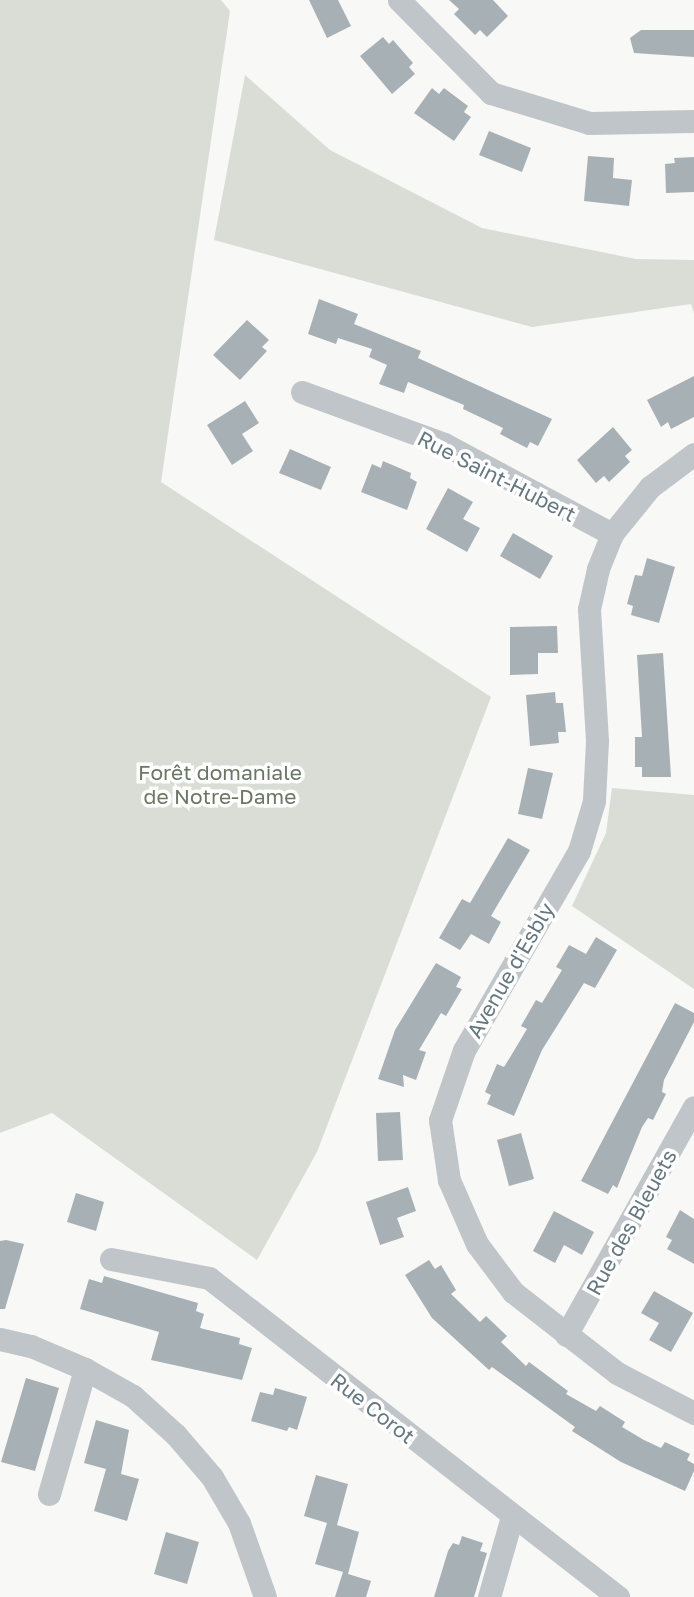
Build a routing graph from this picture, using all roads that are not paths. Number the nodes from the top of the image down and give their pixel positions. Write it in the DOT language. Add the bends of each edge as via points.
graph roads {
  1 [pos="399,0"];
  2 [pos="694,121"];
  3 [pos="302,392"];
  4 [pos="694,454"];
  5 [pos="612,534"];
  6 [pos="694,1107"];
  7 [pos="111,1259"];
  8 [pos="566,1335"];
  9 [pos="0,1339"];
  10 [pos="85,1370"];
  11 [pos="694,1413"];
  12 [pos="49,1494"];
  13 [pos="512,1517"];
  14 [pos="604,1593"];
  15 [pos="265,1597"];
  16 [pos="489,1597"];
  1 -- 2 [label="street" via="491,93 589,123"];
  3 -- 5 [label="street, Rue Saint-Hubert" via="443,444"];
  4 -- 5 [label="street, Avenue d'Esbly" via="650,487"];
  5 -- 8 [label="street, Avenue d'Esbly" via="589,608 597,741 594,801 579,851 464,1050 440,1120 449,1180 477,1244 513,1292"];
  6 -- 8 [label="street, Rue des Bleuets"];
  7 -- 13 [label="street, Rue Corot" via="209,1278"];
  8 -- 11 [label="street, Avenue d'Esbly" via="617,1373"];
  9 -- 10 [label="street" via="32,1346"];
  10 -- 12 [label="street"];
  10 -- 15 [label="street" via="133,1396 176,1435 212,1477 239,1523"];
  13 -- 14 [label="street, Rue Corot"];
  13 -- 16 [label="street"];
}
